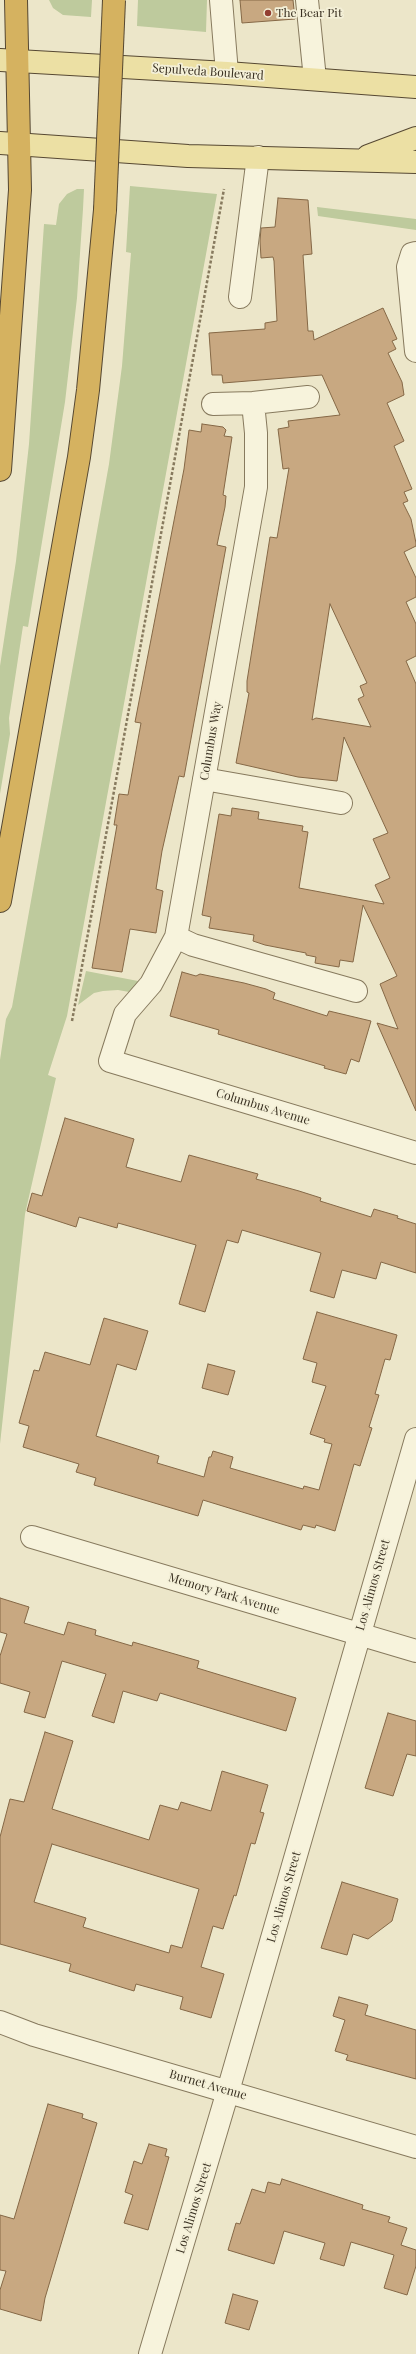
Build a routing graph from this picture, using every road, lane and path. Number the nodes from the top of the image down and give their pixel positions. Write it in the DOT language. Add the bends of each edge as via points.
graph roads {
  1 [pos="16,0"];
  2 [pos="114,0"];
  3 [pos="221,0"];
  4 [pos="307,0"];
  5 [pos="8,61"];
  6 [pos="227,72"];
  7 [pos="315,79"];
  8 [pos="416,87"];
  9 [pos="416,138"];
  10 [pos="9,144"];
  11 [pos="258,157"];
  12 [pos="358,160"];
  13 [pos="416,162"];
  14 [pos="224,189"];
  15 [pos="414,254"];
  16 [pos="240,296"];
  17 [pos="416,351"];
  18 [pos="308,397"];
  19 [pos="253,403"];
  20 [pos="213,404"];
  21 [pos="0,470"];
  22 [pos="204,779"];
  23 [pos="341,803"];
  24 [pos="0,901"];
  25 [pos="176,937"];
  26 [pos="356,991"];
  27 [pos="72,1021"];
  28 [pos="110,1061"];
  29 [pos="416,1153"];
  30 [pos="416,1439"];
  31 [pos="32,1537"];
  32 [pos="359,1634"];
  33 [pos="416,1651"];
  34 [pos="0,2022"];
  35 [pos="228,2091"];
  36 [pos="416,2147"];
  37 [pos="150,2354"];
  1 -- 5 [label="highway"];
  2 -- 24 [label="highway, bridge" via="105,210 88,390 79,457"];
  3 -- 6 [label="street"];
  4 -- 7 [label="street"];
  5 -- 6 [label="main road, Sepulveda Boulevard"];
  5 -- 10 [label="highway"];
  6 -- 7 [label="main road, Sepulveda Boulevard"];
  7 -- 8 [label="main road, Sepulveda Boulevard"];
  9 -- 12 [label="main road"];
  10 -- 11 [label="main road" via="188,156"];
  10 -- 21 [label="highway" via="20,190"];
  11 -- 12 [label="main road"];
  11 -- 16 [label="street"];
  12 -- 13 [label="main road"];
  14 -- 27 [label="path"];
  15 -- 17 [label="street" via="408,267"];
  18 -- 19 [label="street"];
  19 -- 20 [label="street"];
  19 -- 22 [label="street, Columbus Way" via="256,487"];
  22 -- 23 [label="street"];
  22 -- 25 [label="street, Columbus Way"];
  25 -- 26 [label="street" via="193,945"];
  25 -- 28 [label="street, Columbus Way" via="151,984 125,1014"];
  28 -- 29 [label="street, Columbus Avenue"];
  30 -- 32 [label="street, Los Alimos Street"];
  31 -- 32 [label="street, Memory Park Avenue"];
  32 -- 33 [label="street, Memory Park Avenue"];
  32 -- 35 [label="street, Los Alimos Street"];
  34 -- 35 [label="street, Burnet Avenue" via="34,2035"];
  35 -- 36 [label="street, Burnet Avenue"];
  35 -- 37 [label="street, Los Alimos Street"];
}
